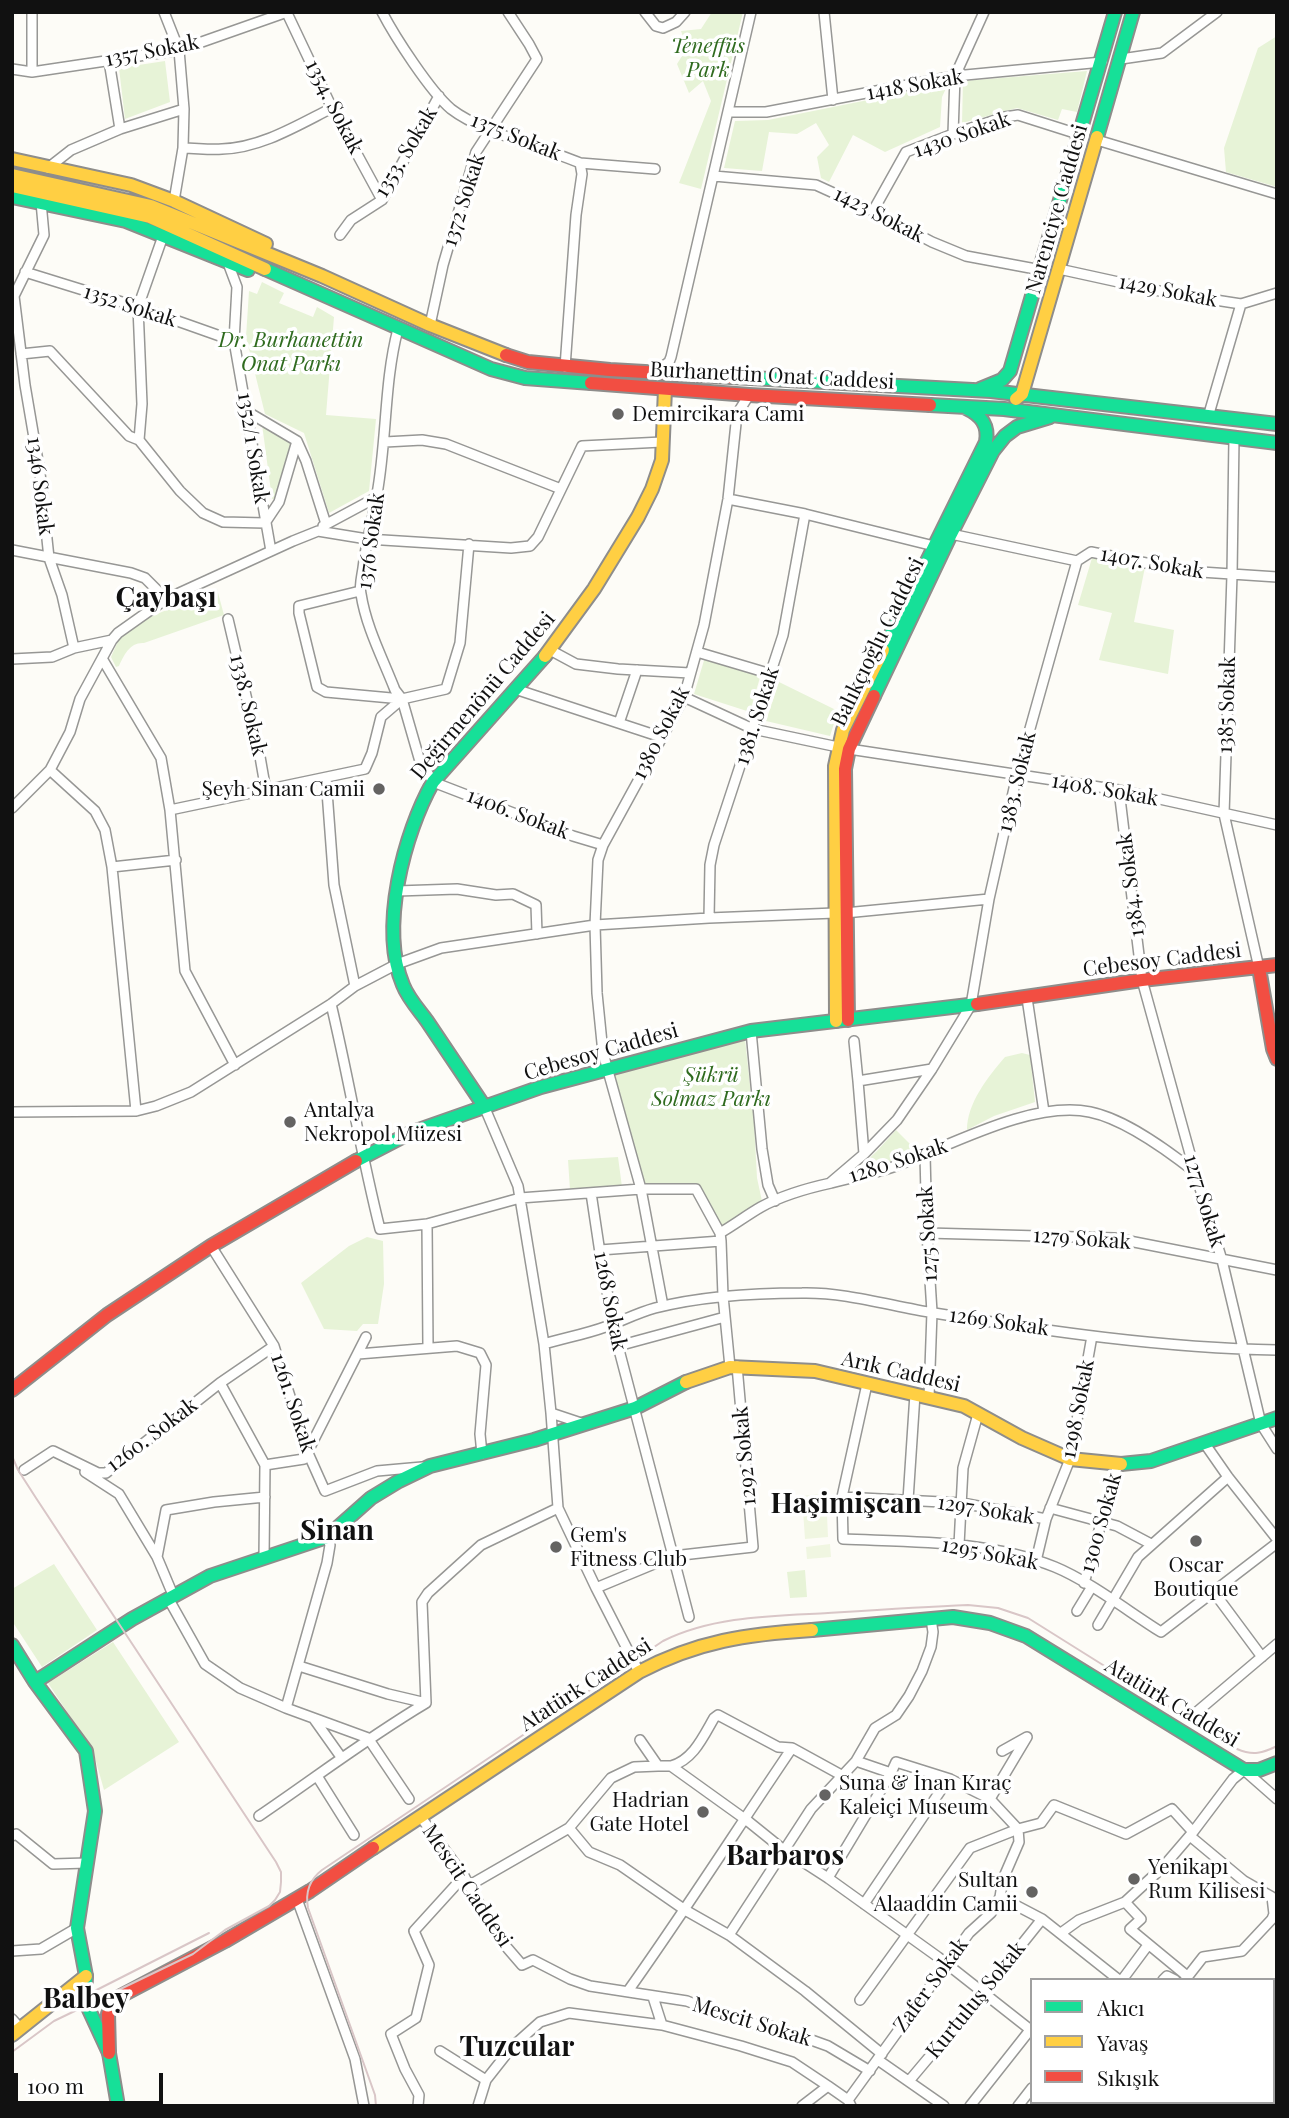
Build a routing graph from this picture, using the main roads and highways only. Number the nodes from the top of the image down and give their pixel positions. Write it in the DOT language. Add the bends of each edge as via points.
graph roads {
  1 [pos="1115,12"];
  2 [pos="1133,12"];
  3 [pos="12,159"];
  4 [pos="12,175"];
  5 [pos="12,186"];
  6 [pos="12,197"];
  7 [pos="288,263"];
  8 [pos="283,278"];
  9 [pos="665,389"];
  10 [pos="975,390"];
  11 [pos="1022,394"];
  12 [pos="963,406"];
  13 [pos="1004,409"];
  14 [pos="1056,416"];
  15 [pos="1277,424"];
  16 [pos="988,433"];
  17 [pos="1277,443"];
  18 [pos="843,748"];
  19 [pos="1277,965"];
  20 [pos="1259,968"];
  21 [pos="842,1021"];
  22 [pos="1277,1059"];
  23 [pos="484,1106"];
  24 [pos="12,1390"];
  25 [pos="1277,1418"];
  26 [pos="12,1645"];
  27 [pos="35,1682"];
  28 [pos="1277,1763"];
  29 [pos="86,1976"];
  30 [pos="15,2028"];
  31 [pos="109,2053"];
  32 [pos="118,2106"];
  1 -- 10 [label="main road, Narenciye Caddesi" via="1010,371 993,385"];
  2 -- 11 [label="main road, Narenciye Caddesi"];
  3 -- 7 [label="main road" via="131,185 174,201 269,246"];
  4 -- 7 [label="main road" via="151,205"];
  5 -- 8 [label="main road, Burhanettin Onat Caddesi" via="150,217"];
  6 -- 8 [label="main road, Burhanettin Onat Caddesi" via="126,221 228,263"];
  7 -- 10 [label="main road" via="528,362"];
  8 -- 9 [label="main road, Burhanettin Onat Caddesi" via="491,369 525,379"];
  9 -- 12 [label="main road, Burhanettin Onat Caddesi"];
  9 -- 23 [label="main road, Değirmenönü Caddesi" via="662,460 638,517 550,650 433,782 409,837 394,926 403,986"];
  10 -- 11 [label="main road"];
  11 -- 13 [label="main road"];
  11 -- 15 [label="main road"];
  12 -- 13 [label="main road, Burhanettin Onat Caddesi"];
  12 -- 16 [label="main road" via="981,415"];
  13 -- 14 [label="main road, Burhanettin Onat Caddesi"];
  13 -- 16 [label="main road, Balıkçıoğlu Caddesi"];
  14 -- 17 [label="main road, Burhanettin Onat Caddesi"];
  14 -- 18 [label="main road, Balıkçıoğlu Caddesi" via="1018,425 1000,441"];
  16 -- 18 [label="main road, Balıkçıoğlu Caddesi" via="843,730"];
  18 -- 21 [label="main road, Balıkçıoğlu Caddesi"];
  19 -- 20 [label="main road, Cebesoy Caddesi"];
  20 -- 21 [label="main road, Cebesoy Caddesi"];
  20 -- 22 [label="main road"];
  21 -- 23 [label="main road, Cebesoy Caddesi" via="751,1031"];
  23 -- 24 [label="main road, Cebesoy Caddesi" via="410,1133 211,1246 107,1315"];
  25 -- 27 [label="main road, Arık Caddesi" via="1151,1461 1118,1464 1070,1459 964,1406 929,1397 815,1371 734,1366 681,1383 635,1408 430,1466 372,1498 327,1537 210,1576 127,1622"];
  26 -- 27 [label="main road"];
  27 -- 29 [label="main road" via="86,1751 95,1811 77,1928"];
  28 -- 31 [label="main road, Atatürk Caddesi" via="1244,1770 1026,1636 977,1619 761,1632 693,1647 665,1656 639,1672 297,1899 115,1999 108,2014"];
  29 -- 30 [label="main road"];
  29 -- 31 [label="main road" via="85,2001"];
  31 -- 32 [label="main road"];
}
